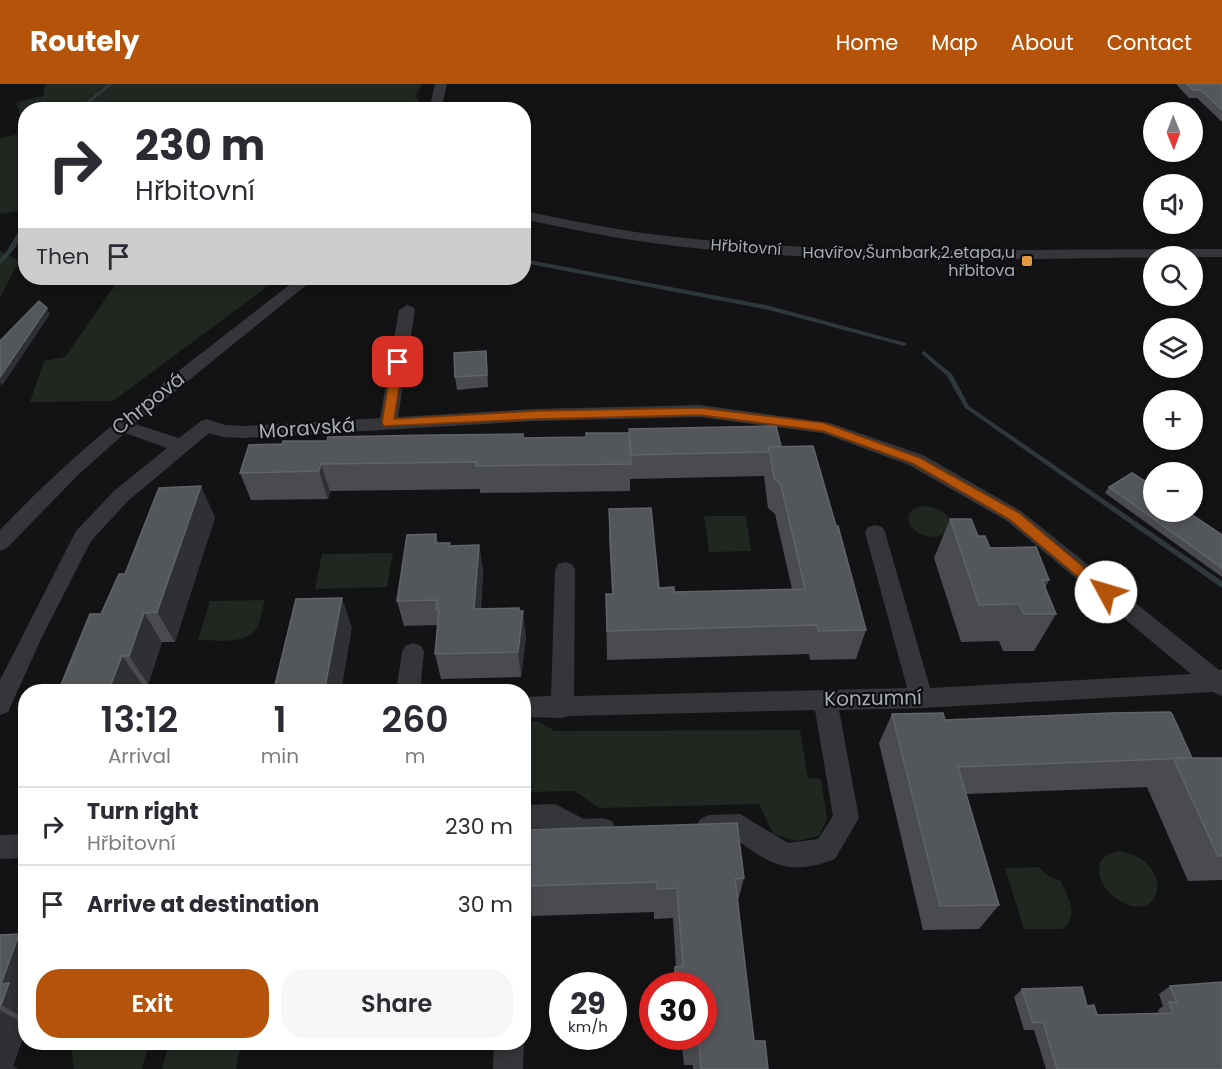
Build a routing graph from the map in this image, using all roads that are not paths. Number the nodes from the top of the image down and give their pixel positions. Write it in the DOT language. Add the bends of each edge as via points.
graph roads {
  1 [pos="441,84"];
  2 [pos="437,102"];
  3 [pos="531,216"];
  4 [pos="1222,253"];
  5 [pos="299,285"];
  6 [pos="407,310"];
  7 [pos="388,423"];
  8 [pos="120,425"];
  9 [pos="182,446"];
  10 [pos="875,532"];
  11 [pos="0,543"];
  12 [pos="565,570"];
  13 [pos="413,652"];
  14 [pos="1220,682"];
  15 [pos="409,684"];
  16 [pos="921,698"];
  17 [pos="825,699"];
  18 [pos="0,705"];
  19 [pos="531,707"];
  20 [pos="562,708"];
  21 [pos="531,817"];
  22 [pos="688,827"];
  23 [pos="624,829"];
  24 [pos="18,846"];
  25 [pos="0,847"];
  26 [pos="509,1050"];
  27 [pos="508,1069"];
  1 -- 2 [label="street"];
  3 -- 4 [label="street, Hřbitovní" via="647,237 792,250"];
  5 -- 8 [label="street, Chrpová"];
  6 -- 7 [label="street"];
  7 -- 9 [label="street, Moravská" via="245,432 223,431 207,425"];
  7 -- 14 [label="street, Moravská" via="700,411 824,427 916,460 1014,516"];
  8 -- 9 [label="street"];
  8 -- 11 [label="street, Chrpová"];
  9 -- 18 [label="street, Moravská" via="121,496 83,536"];
  10 -- 16 [label="street"];
  12 -- 20 [label="street"];
  13 -- 15 [label="street"];
  14 -- 16 [label="street, Konzumní"];
  16 -- 17 [label="street, Konzumní"];
  17 -- 20 [label="street, Konzumní"];
  17 -- 22 [label="street" via="846,818 826,850 786,856 740,826"];
  19 -- 20 [label="street, Konzumní"];
  21 -- 23 [label="street" via="555,816 582,831"];
  24 -- 25 [label="street"];
  26 -- 27 [label="street"];
}
